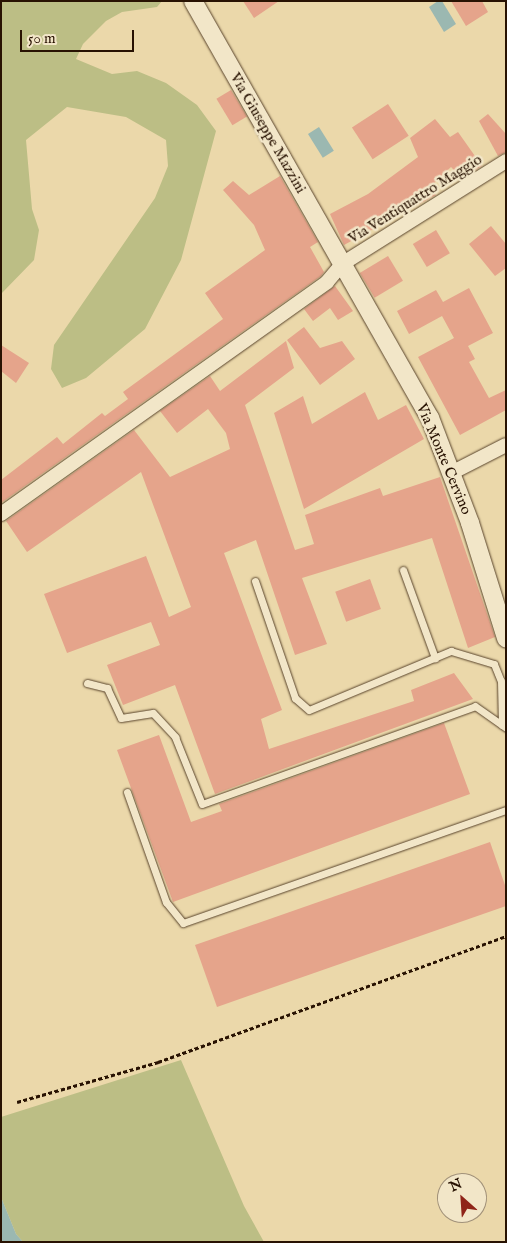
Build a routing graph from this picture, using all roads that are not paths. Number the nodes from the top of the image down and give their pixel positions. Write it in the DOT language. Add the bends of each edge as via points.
graph roads {
  1 [pos="194,1"];
  2 [pos="506,161"];
  3 [pos="342,264"];
  4 [pos="506,445"];
  5 [pos="453,472"];
  6 [pos="1,514"];
  7 [pos="403,570"];
  8 [pos="255,582"];
  9 [pos="506,638"];
  10 [pos="435,658"];
  11 [pos="87,683"];
  12 [pos="504,727"];
  13 [pos="127,792"];
  14 [pos="506,810"];
  1 -- 3 [label="street, Via Giuseppe Mazzini"];
  2 -- 3 [label="street, Via Ventiquattro Maggio"];
  3 -- 5 [label="street, Via Monte Cervino" via="430,418"];
  3 -- 6 [label="street, Via Ventiquattro Maggio" via="327,282"];
  4 -- 5 [label="street"];
  5 -- 9 [label="street, Via Monte Cervino"];
  7 -- 10 [label="lane"];
  8 -- 10 [label="lane" via="295,698 309,710"];
  10 -- 12 [label="lane" via="451,651 494,664 501,681"];
  11 -- 12 [label="lane" via="107,688 121,718 153,713 175,737 202,804 474,706"];
  13 -- 14 [label="lane" via="166,902 183,923"];
}
